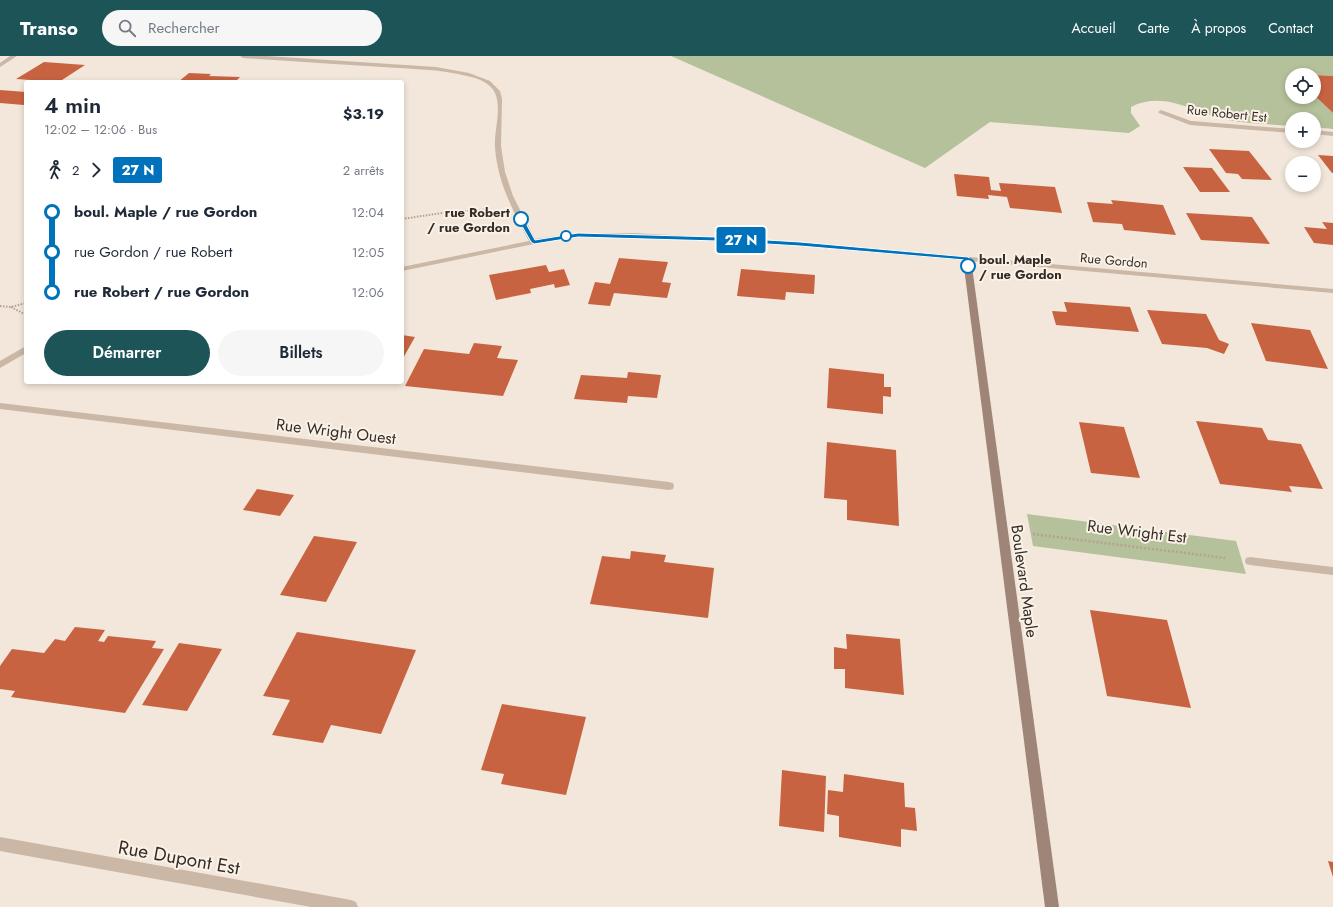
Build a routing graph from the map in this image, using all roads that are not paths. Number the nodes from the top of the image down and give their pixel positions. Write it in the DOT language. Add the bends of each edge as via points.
graph roads {
  1 [pos="14,56"];
  2 [pos="243,56"];
  3 [pos="0,64"];
  4 [pos="1161,112"];
  5 [pos="1285,130"];
  6 [pos="1321,133"];
  7 [pos="1333,134"];
  8 [pos="534,242"];
  9 [pos="968,259"];
  10 [pos="404,269"];
  11 [pos="1333,291"];
  12 [pos="24,350"];
  13 [pos="0,365"];
  14 [pos="0,406"];
  15 [pos="669,486"];
  16 [pos="1250,561"];
  17 [pos="1333,571"];
  18 [pos="0,844"];
  19 [pos="351,907"];
  20 [pos="1052,907"];
  1 -- 3 [label="street"];
  2 -- 8 [label="street" via="436,69 465,74 487,82 495,88 500,100 498,152 502,175 515,207"];
  4 -- 5 [label="street, Rue Robert Est" via="1190,123"];
  6 -- 7 [label="street"];
  8 -- 9 [label="street, Rue Gordon" via="578,235 664,236 800,244"];
  8 -- 10 [label="street, Rue Gordon"];
  9 -- 11 [label="street, Rue Gordon"];
  9 -- 20 [label="street, Boulevard Maple"];
  12 -- 13 [label="street"];
  14 -- 15 [label="street, Rue Wright Ouest"];
  16 -- 17 [label="street"];
  18 -- 19 [label="street, Rue Dupont Est"];
}
